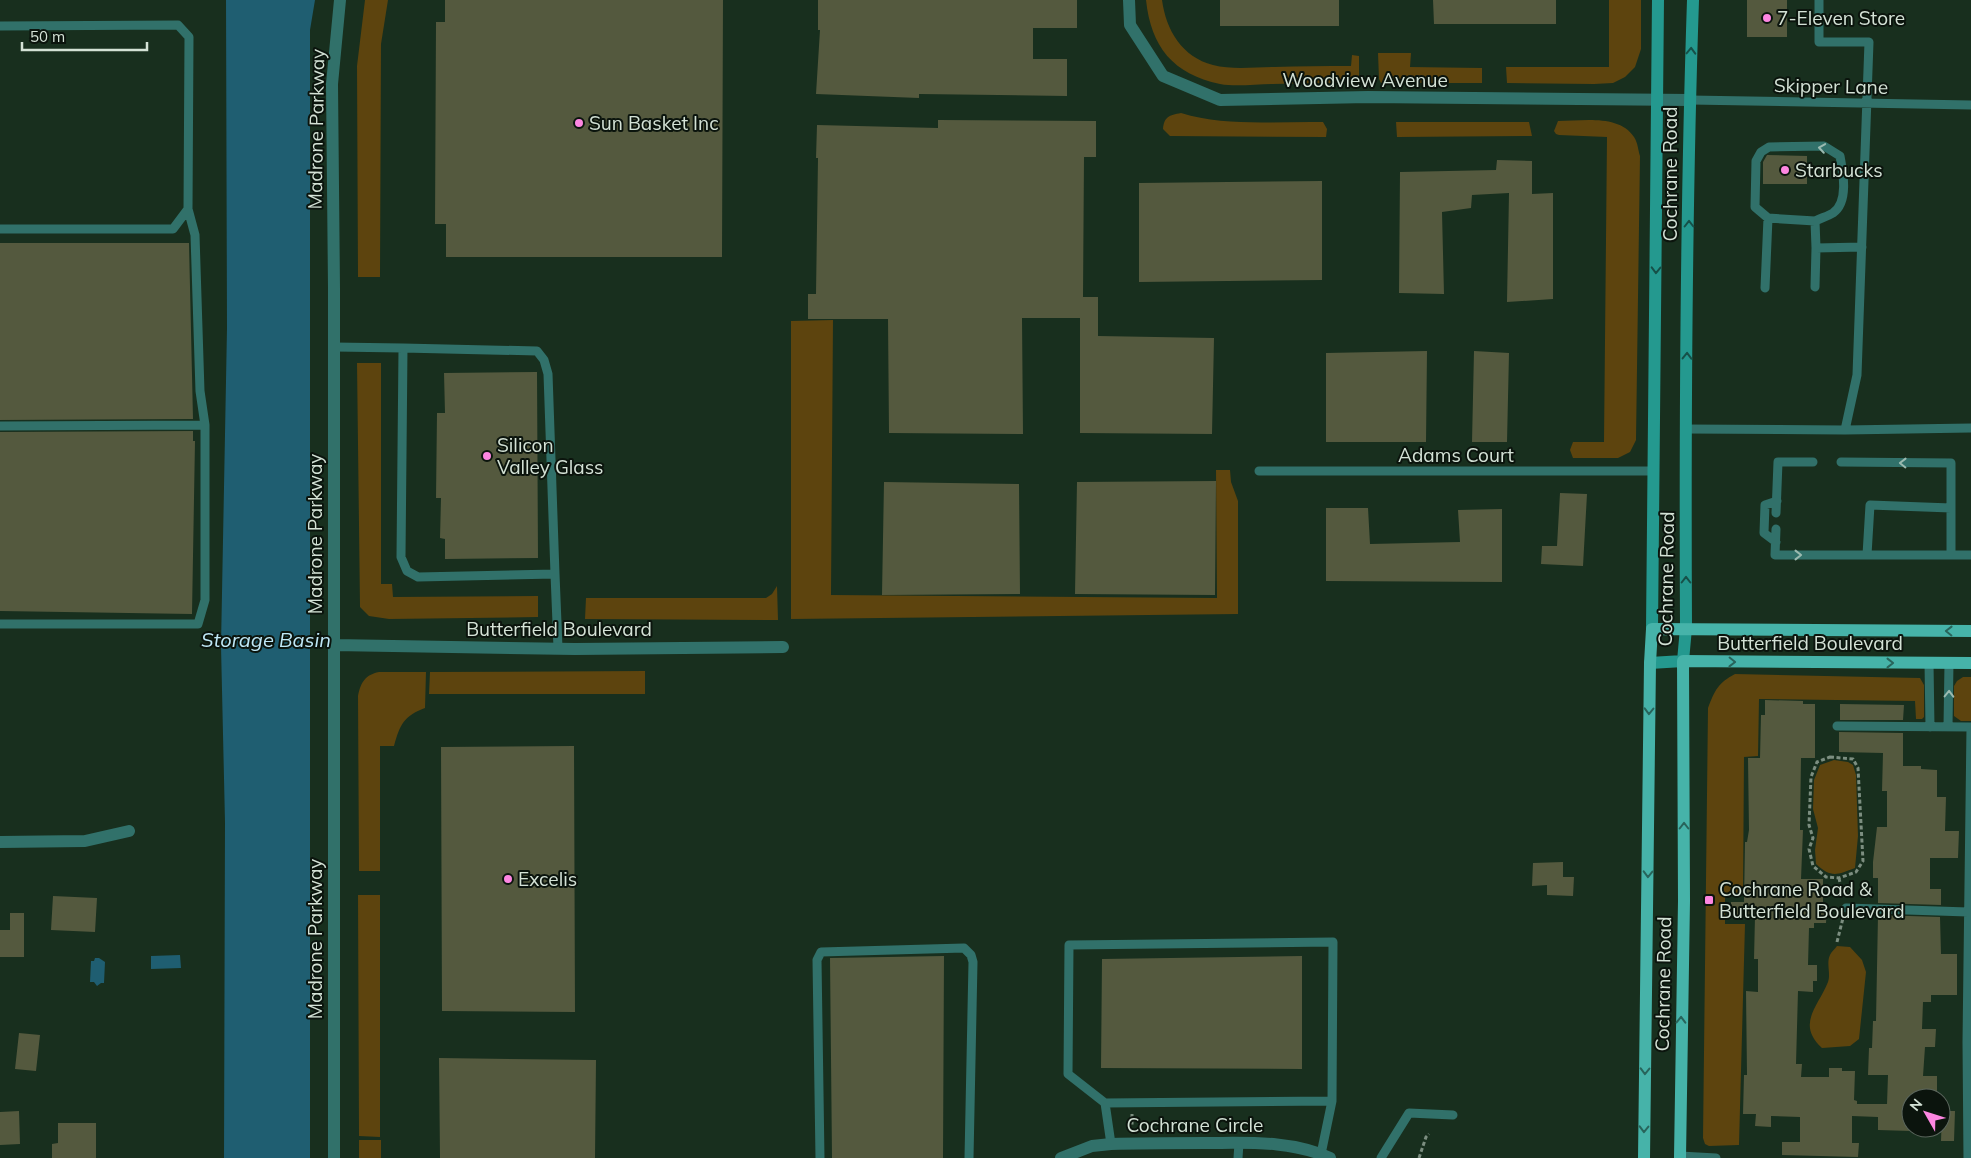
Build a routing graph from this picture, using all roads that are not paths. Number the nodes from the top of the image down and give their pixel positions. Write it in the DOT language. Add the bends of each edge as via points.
graph roads {
  1 [pos="340,0"];
  2 [pos="1129,0"];
  3 [pos="1658,0"];
  4 [pos="1693,0"];
  5 [pos="1819,0"];
  6 [pos="0,26"];
  7 [pos="1657,98"];
  8 [pos="1690,100"];
  9 [pos="1867,103"];
  10 [pos="1971,105"];
  11 [pos="188,209"];
  12 [pos="1768,218"];
  13 [pos="1815,221"];
  14 [pos="0,229"];
  15 [pos="1862,247"];
  16 [pos="1816,248"];
  17 [pos="1815,287"];
  18 [pos="1765,288"];
  19 [pos="334,347"];
  20 [pos="402,348"];
  21 [pos="205,425"];
  22 [pos="0,426"];
  23 [pos="1971,428"];
  24 [pos="1685,429"];
  25 [pos="1846,430"];
  26 [pos="1813,462"];
  27 [pos="1841,462"];
  28 [pos="1259,471"];
  29 [pos="1654,471"];
  30 [pos="1777,502"];
  31 [pos="1951,508"];
  32 [pos="1776,513"];
  33 [pos="1776,529"];
  34 [pos="1776,542"];
  35 [pos="1867,555"];
  36 [pos="1951,555"];
  37 [pos="1971,556"];
  38 [pos="555,574"];
  39 [pos="0,624"];
  40 [pos="1686,628"];
  41 [pos="1652,629"];
  42 [pos="1971,631"];
  43 [pos="334,645"];
  44 [pos="784,647"];
  45 [pos="558,648"];
  46 [pos="1683,661"];
  47 [pos="1650,662"];
  48 [pos="1929,662"];
  49 [pos="1949,663"];
  50 [pos="1971,663"];
  51 [pos="1837,726"];
  52 [pos="1948,726"];
  53 [pos="1930,727"];
  54 [pos="129,831"];
  55 [pos="0,842"];
  56 [pos="1846,908"];
  57 [pos="1968,912"];
  58 [pos="1332,1101"];
  59 [pos="1106,1103"];
  60 [pos="1452,1114"];
  61 [pos="1239,1143"];
  62 [pos="1111,1144"];
  63 [pos="1325,1156"];
  64 [pos="1680,1157"];
  65 [pos="334,1158"];
  66 [pos="820,1158"];
  67 [pos="969,1158"];
  68 [pos="1061,1158"];
  69 [pos="1238,1158"];
  70 [pos="1382,1158"];
  71 [pos="1644,1158"];
  72 [pos="1716,1158"];
  73 [pos="1968,1158"];
  1 -- 19 [label="street, Madrone Parkway" via="332,84"];
  2 -- 7 [label="street, Woodview Avenue" via="1130,25 1164,76 1220,100"];
  3 -- 7 [label="main road, Cochrane Road"];
  8 -- 4 [label="main road, Cochrane Road, one-way"];
  5 -- 9 [label="lane" via="1819,42 1869,42"];
  6 -- 11 [label="lane" via="178,25 189,37"];
  7 -- 8 [label="street, Woodview Avenue"];
  7 -- 29 [label="main road, Cochrane Road, one-way"];
  8 -- 9 [label="lane, Skipper Lane"];
  24 -- 8 [label="main road, Cochrane Road, one-way"];
  9 -- 10 [label="lane, Skipper Lane"];
  9 -- 15 [label="lane"];
  11 -- 14 [label="lane" via="173,229"];
  11 -- 21 [label="lane" via="195,234 200,391"];
  12 -- 13 [label="lane"];
  13 -- 12 [label="lane, one-way" via="1834,212 1842,202 1840,156 1824,146 1769,147 1761,152 1756,161 1755,207"];
  12 -- 18 [label="lane"];
  13 -- 16 [label="lane"];
  15 -- 16 [label="lane"];
  15 -- 25 [label="lane" via="1856,374"];
  16 -- 17 [label="lane"];
  19 -- 20 [label="lane"];
  19 -- 43 [label="street, Madrone Parkway"];
  20 -- 38 [label="lane" via="537,351 544,360 548,374"];
  20 -- 38 [label="lane" via="401,557 407,571 418,577"];
  21 -- 22 [label="lane"];
  21 -- 39 [label="lane" via="205,600 198,624"];
  23 -- 25 [label="lane"];
  24 -- 25 [label="lane"];
  40 -- 24 [label="main road, Cochrane Road, one-way"];
  26 -- 30 [label="lane" via="1778,462"];
  31 -- 27 [label="lane, one-way" via="1951,463"];
  28 -- 29 [label="lane, Adams Court"];
  29 -- 41 [label="main road, Cochrane Road"];
  30 -- 32 [label="lane"];
  30 -- 34 [label="lane" via="1765,505 1764,533"];
  31 -- 35 [label="lane" via="1870,505"];
  31 -- 36 [label="lane"];
  33 -- 34 [label="lane"];
  34 -- 35 [label="lane, one-way" via="1775,554"];
  35 -- 36 [label="lane"];
  36 -- 37 [label="lane"];
  38 -- 45 [label="lane"];
  40 -- 41 [label="main road, Butterfield Boulevard"];
  42 -- 40 [label="main road, Butterfield Boulevard, one-way"];
  40 -- 46 [label="main road, Cochrane Road"];
  41 -- 47 [label="main road, Cochrane Road"];
  43 -- 45 [label="street, Butterfield Boulevard"];
  43 -- 65 [label="street, Madrone Parkway"];
  44 -- 45 [label="street, Butterfield Boulevard"];
  46 -- 47 [label="main road, Butterfield Boulevard"];
  46 -- 48 [label="main road, Butterfield Boulevard, one-way"];
  64 -- 46 [label="main road, Cochrane Road, one-way"];
  47 -- 71 [label="main road, Cochrane Road, one-way"];
  48 -- 49 [label="main road, Butterfield Boulevard"];
  48 -- 53 [label="lane"];
  49 -- 50 [label="main road, Butterfield Boulevard"];
  52 -- 49 [label="lane, one-way"];
  51 -- 53 [label="lane"];
  52 -- 53 [label="lane"];
  52 -- 57 [label="lane" via="1971,728"];
  54 -- 55 [label="street" via="85,841"];
  56 -- 57 [label="lane"];
  57 -- 73 [label="lane"];
  58 -- 59 [label="lane"];
  58 -- 59 [label="lane" via="1333,942 1069,945 1068,1074"];
  58 -- 63 [label="lane"];
  59 -- 62 [label="lane"];
  60 -- 70 [label="lane" via="1409,1113"];
  61 -- 62 [label="street, Cochrane Circle"];
  61 -- 63 [label="street, Cochrane Circle" via="1280,1144"];
  61 -- 69 [label="lane"];
  62 -- 68 [label="street, Cochrane Circle" via="1092,1146"];
  64 -- 72 [label="lane"];
  66 -- 67 [label="lane" via="817,960 821,952 964,948 974,962"];
}
